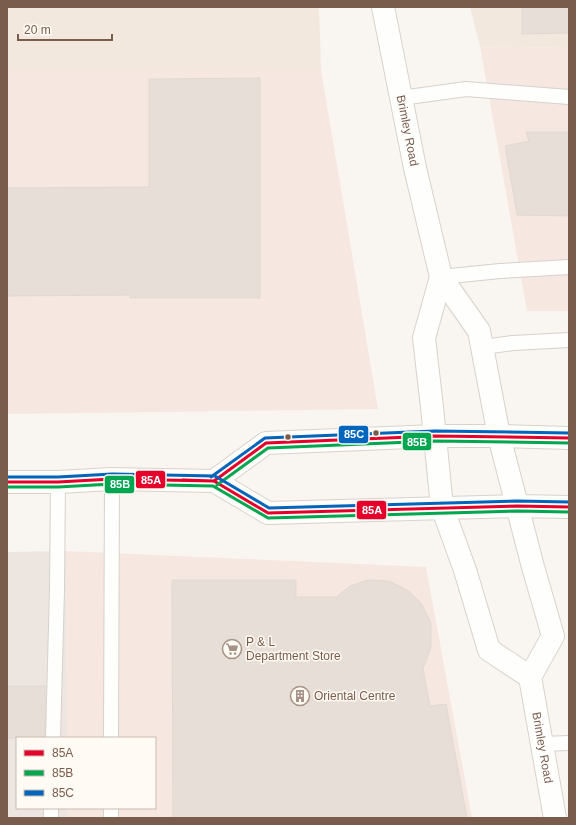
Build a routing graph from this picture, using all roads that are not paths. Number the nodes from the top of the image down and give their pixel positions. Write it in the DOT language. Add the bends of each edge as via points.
graph roads {
  1 [pos="383,7"];
  2 [pos="569,96"];
  3 [pos="402,98"];
  4 [pos="569,267"];
  5 [pos="441,277"];
  6 [pos="569,340"];
  7 [pos="482,347"];
  8 [pos="435,436"];
  9 [pos="499,436"];
  10 [pos="569,438"];
  11 [pos="112,479"];
  12 [pos="214,481"];
  13 [pos="7,482"];
  14 [pos="58,482"];
  15 [pos="517,506"];
  16 [pos="442,507"];
  17 [pos="569,507"];
  18 [pos="530,677"];
  19 [pos="53,737"];
  20 [pos="111,737"];
  21 [pos="569,743"];
  22 [pos="542,744"];
  23 [pos="555,818"];
  1 -- 3 [label="main road, Brimley Road"];
  2 -- 3 [label="lane" via="466,89"];
  3 -- 5 [label="main road, Brimley Road" via="415,168"];
  4 -- 5 [label="lane" via="500,270"];
  5 -- 7 [label="main road, Brimley Road" via="479,331"];
  5 -- 8 [label="main road, Brimley Road" via="424,338"];
  6 -- 7 [label="lane"];
  7 -- 9 [label="main road, Brimley Road"];
  8 -- 9 [label="main road"];
  8 -- 12 [label="main road" via="266,443"];
  8 -- 16 [label="main road, Brimley Road"];
  9 -- 10 [label="main road"];
  9 -- 15 [label="main road, Brimley Road"];
  11 -- 12 [label="main road"];
  11 -- 14 [label="main road"];
  11 -- 20 [label="lane"];
  12 -- 16 [label="main road" via="268,513"];
  13 -- 14 [label="main road"];
  14 -- 19 [label="lane"];
  15 -- 16 [label="main road"];
  15 -- 17 [label="main road"];
  15 -- 18 [label="main road, Brimley Road" via="552,636"];
  16 -- 18 [label="main road, Brimley Road" via="465,570 489,650"];
  18 -- 22 [label="main road, Brimley Road"];
  21 -- 22 [label="lane"];
  22 -- 23 [label="main road, Brimley Road"];
}
